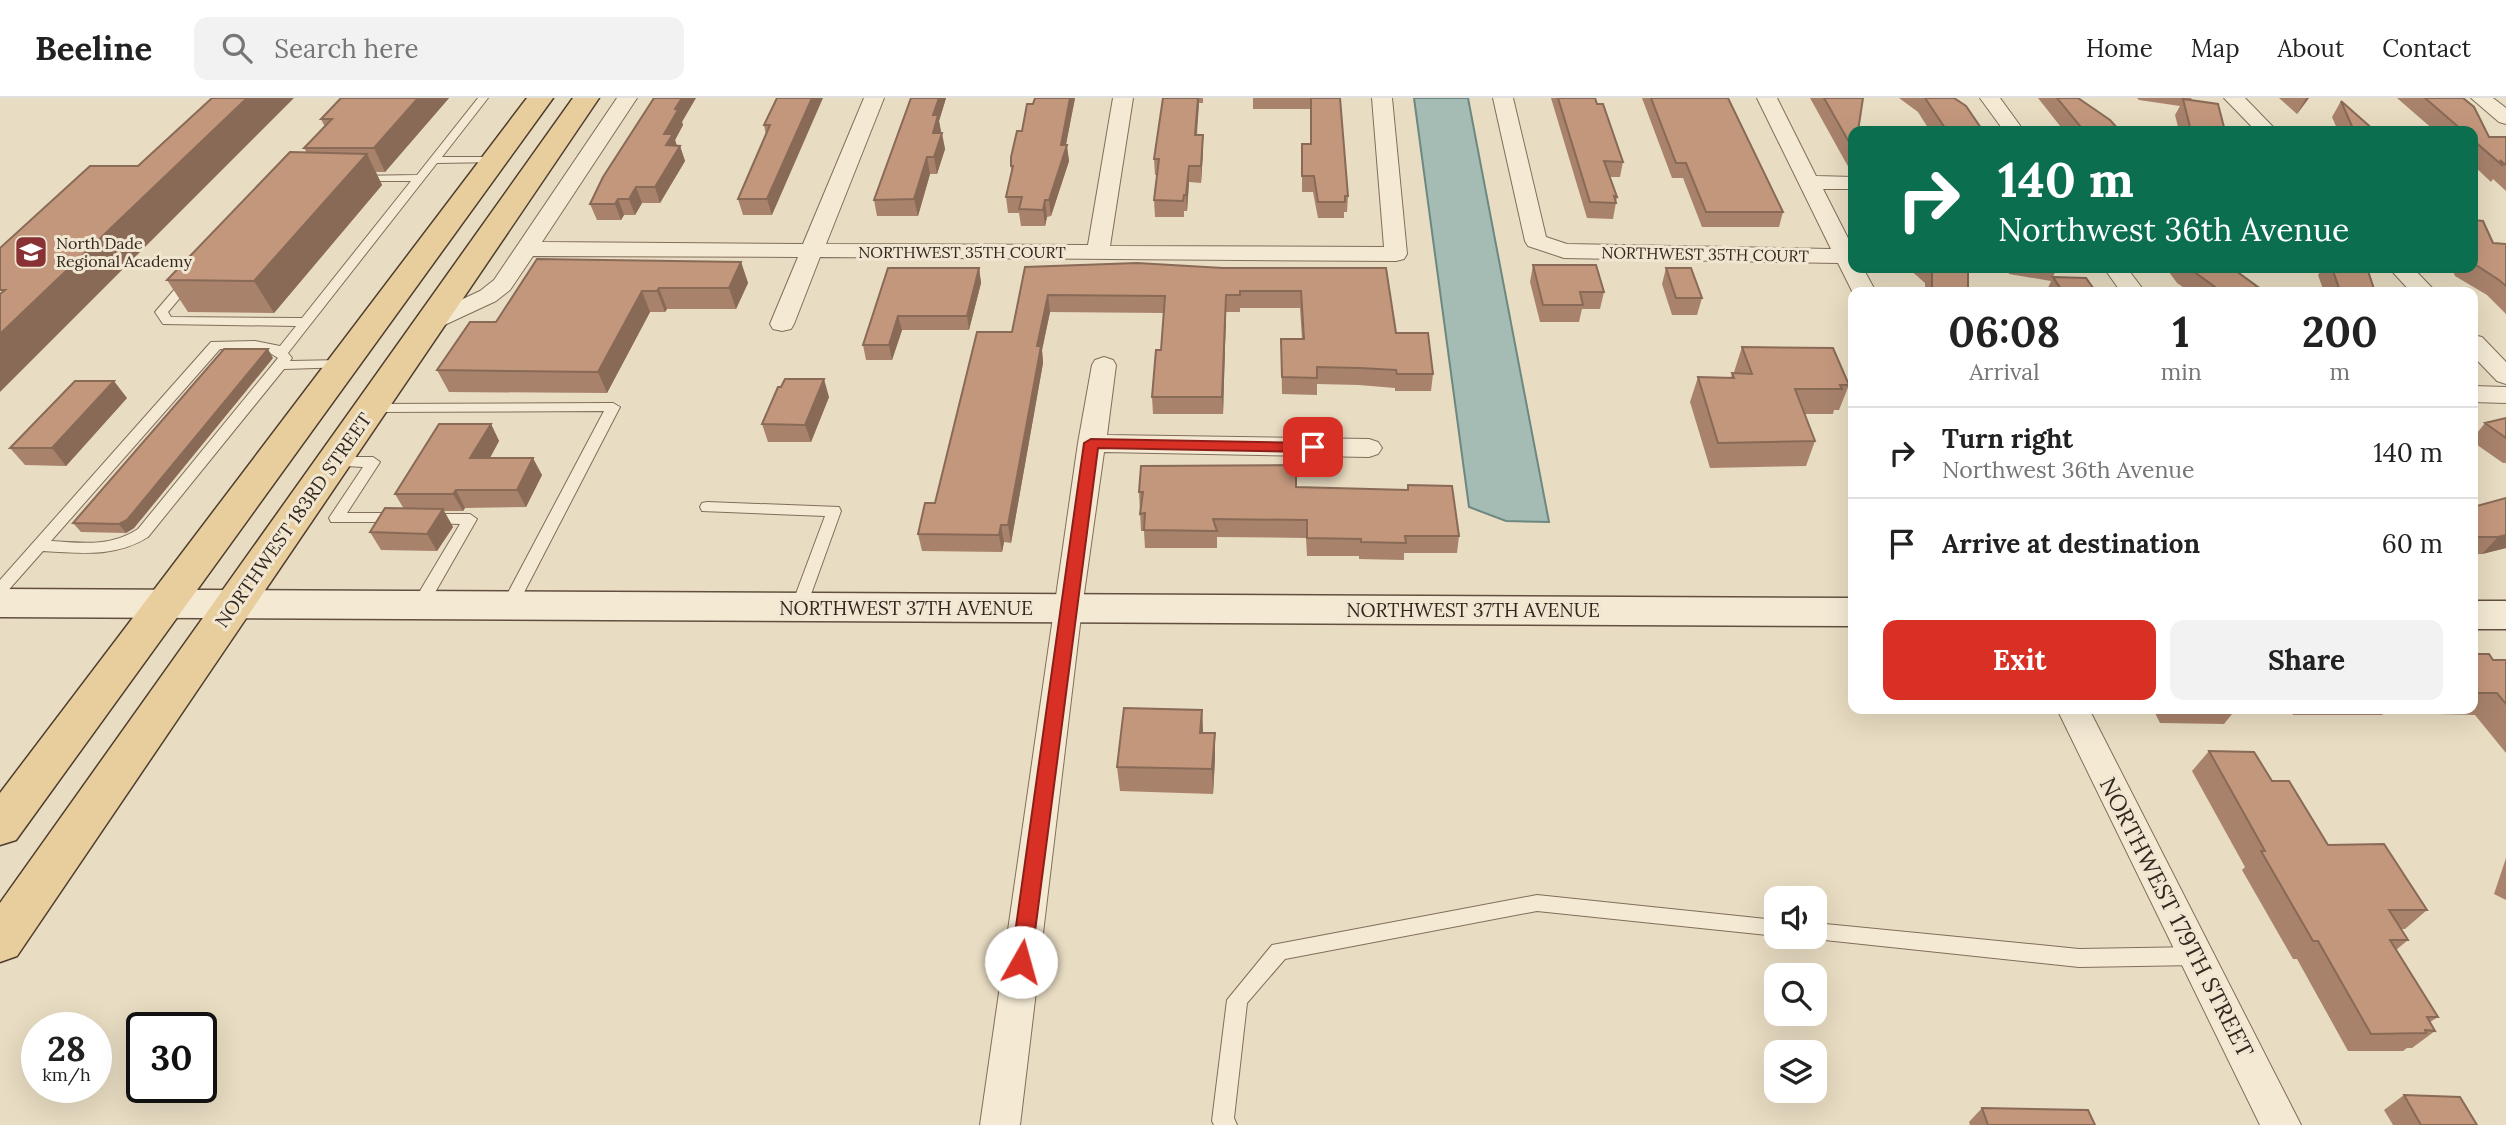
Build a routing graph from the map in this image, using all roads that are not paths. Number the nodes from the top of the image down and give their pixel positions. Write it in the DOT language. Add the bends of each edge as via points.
graph roads {
  1 [pos="483,98"];
  2 [pos="540,98"];
  3 [pos="586,98"];
  4 [pos="627,98"];
  5 [pos="874,98"];
  6 [pos="1123,98"];
  7 [pos="1382,98"];
  8 [pos="1503,98"];
  9 [pos="1768,98"];
  10 [pos="1990,98"];
  11 [pos="2234,98"];
  12 [pos="2481,98"];
  13 [pos="2506,118"];
  14 [pos="2010,126"];
  15 [pos="2262,126"];
  16 [pos="434,160"];
  17 [pos="494,160"];
  18 [pos="342,178"];
  19 [pos="419,178"];
  20 [pos="1810,182"];
  21 [pos="1848,183"];
  22 [pos="527,249"];
  23 [pos="811,252"];
  24 [pos="1098,253"];
  25 [pos="1847,256"];
  26 [pos="198,271"];
  27 [pos="2405,273"];
  28 [pos="2419,287"];
  29 [pos="306,322"];
  30 [pos="430,323"];
  31 [pos="782,324"];
  32 [pos="2478,347"];
  33 [pos="281,358"];
  34 [pos="343,364"];
  35 [pos="1104,365"];
  36 [pos="2506,376"];
  37 [pos="2478,394"];
  38 [pos="2506,395"];
  39 [pos="371,408"];
  40 [pos="1091,443"];
  41 [pos="1369,448"];
  42 [pos="334,461"];
  43 [pos="706,507"];
  44 [pos="39,546"];
  45 [pos="0,590"];
  46 [pos="0,603"];
  47 [pos="165,604"];
  48 [pos="234,605"];
  49 [pos="419,606"];
  50 [pos="509,606"];
  51 [pos="799,607"];
  52 [pos="1067,608"];
  53 [pos="1848,612"];
  54 [pos="2478,615"];
  55 [pos="2506,615"];
  56 [pos="2076,714"];
  57 [pos="0,827"];
  58 [pos="1764,927"];
  59 [pos="1827,933"];
  60 [pos="0,941"];
  61 [pos="2197,956"];
  62 [pos="1000,1125"];
  63 [pos="1226,1125"];
  64 [pos="2281,1125"];
  1 -- 16 [label="lane"];
  2 -- 17 [label="main road"];
  3 -- 30 [label="main road, NORTHWEST 183RD STREET"];
  4 -- 22 [label="street"];
  5 -- 23 [label="street"];
  6 -- 24 [label="street"];
  7 -- 24 [label="street, NORTHWEST 35TH COURT" via="1396,254"];
  8 -- 25 [label="street, NORTHWEST 35TH COURT" via="1536,241 1564,251"];
  9 -- 20 [label="street"];
  10 -- 14 [label="street"];
  11 -- 15 [label="street"];
  12 -- 13 [label="street"];
  16 -- 17 [label="lane"];
  16 -- 19 [label="lane"];
  17 -- 34 [label="main road"];
  18 -- 19 [label="lane"];
  19 -- 29 [label="lane"];
  20 -- 21 [label="street"];
  20 -- 25 [label="street"];
  22 -- 23 [label="street, NORTHWEST 35TH COURT"];
  22 -- 30 [label="street" via="502,285 488,296"];
  23 -- 24 [label="street, NORTHWEST 35TH COURT"];
  23 -- 31 [label="street"];
  26 -- 29 [label="lane" via="161,312 167,321"];
  27 -- 28 [label="street"];
  29 -- 33 [label="lane"];
  30 -- 39 [label="main road, NORTHWEST 183RD STREET"];
  32 -- 36 [label="street"];
  33 -- 34 [label="lane"];
  33 -- 44 [label="lane" via="132,542 114,548"];
  33 -- 44 [label="lane" via="273,346 216,345"];
  34 -- 47 [label="main road"];
  35 -- 40 [label="street"];
  37 -- 38 [label="street"];
  39 -- 42 [label="main road, NORTHWEST 183RD STREET"];
  39 -- 50 [label="lane" via="612,407"];
  40 -- 41 [label="street"];
  40 -- 52 [label="street"];
  42 -- 48 [label="main road, NORTHWEST 183RD STREET"];
  42 -- 49 [label="lane" via="373,462 335,518 470,519"];
  43 -- 51 [label="lane" via="834,511"];
  44 -- 45 [label="lane"];
  46 -- 47 [label="main road, NORTHWEST 37TH AVENUE"];
  47 -- 48 [label="main road, NORTHWEST 37TH AVENUE"];
  47 -- 57 [label="main road"];
  48 -- 49 [label="main road, NORTHWEST 37TH AVENUE"];
  48 -- 60 [label="main road, NORTHWEST 183RD STREET"];
  49 -- 50 [label="main road, NORTHWEST 37TH AVENUE"];
  50 -- 51 [label="main road, NORTHWEST 37TH AVENUE"];
  51 -- 52 [label="main road, NORTHWEST 37TH AVENUE"];
  52 -- 53 [label="main road, NORTHWEST 37TH AVENUE"];
  52 -- 62 [label="street"];
  54 -- 55 [label="main road"];
  56 -- 61 [label="street, NORTHWEST 179TH STREET"];
  58 -- 63 [label="lane" via="1537,903 1279,951 1237,1000"];
  59 -- 61 [label="lane" via="2079,958"];
  61 -- 64 [label="street, NORTHWEST 179TH STREET"];
}
